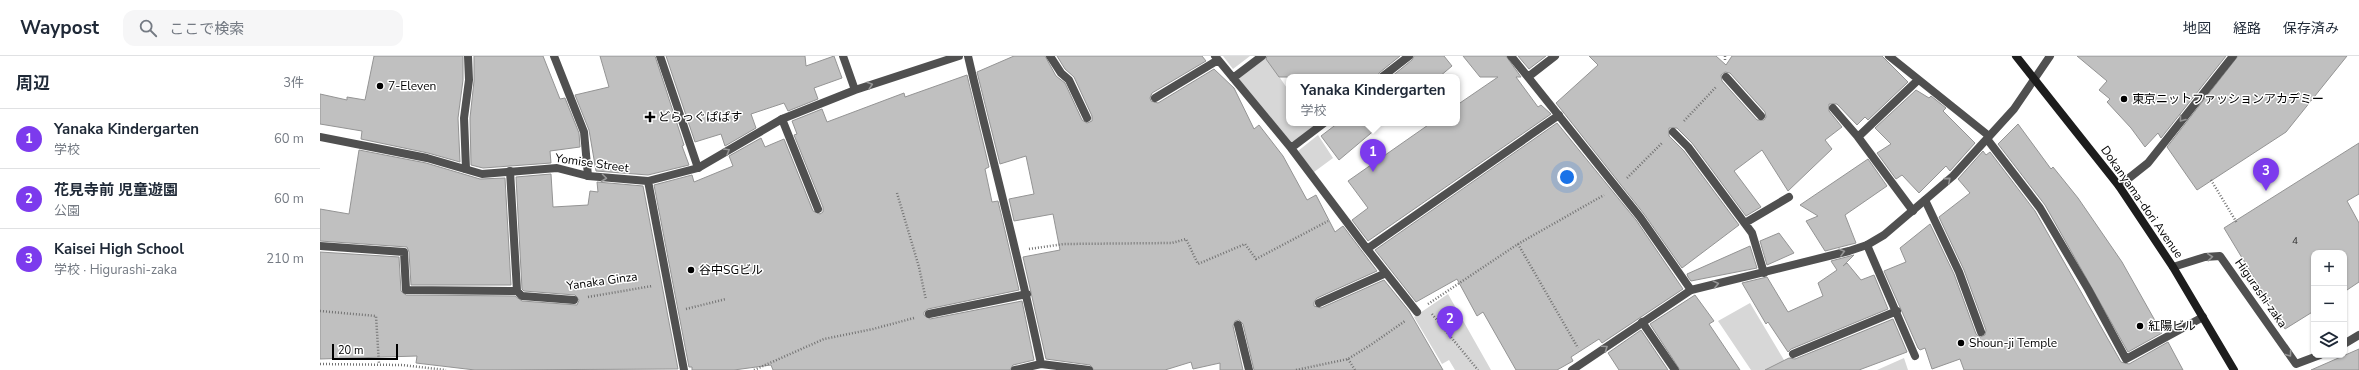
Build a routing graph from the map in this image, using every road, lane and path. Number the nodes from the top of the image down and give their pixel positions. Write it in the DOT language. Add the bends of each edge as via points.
graph roads {
  1 [pos="468,56"];
  2 [pos="554,56"];
  3 [pos="660,56"];
  4 [pos="844,56"];
  5 [pos="959,56"];
  6 [pos="968,56"];
  7 [pos="1050,56"];
  8 [pos="1262,56"];
  9 [pos="1409,56"];
  10 [pos="1511,56"];
  11 [pos="1555,56"];
  12 [pos="1725,56"];
  13 [pos="1889,56"];
  14 [pos="2016,56"];
  15 [pos="2050,56"];
  16 [pos="2233,56"];
  17 [pos="1217,58"];
  18 [pos="1386,74"];
  19 [pos="1528,77"];
  20 [pos="1726,77"];
  21 [pos="1233,78"];
  22 [pos="2035,78"];
  23 [pos="1918,80"];
  24 [pos="854,90"];
  25 [pos="1154,98"];
  26 [pos="1833,108"];
  27 [pos="1559,115"];
  28 [pos="1761,116"];
  29 [pos="1087,118"];
  30 [pos="782,119"];
  31 [pos="1320,126"];
  32 [pos="1673,132"];
  33 [pos="320,137"];
  34 [pos="1858,137"];
  35 [pos="1988,138"];
  36 [pos="1291,148"];
  37 [pos="698,168"];
  38 [pos="466,169"];
  39 [pos="510,171"];
  40 [pos="588,176"];
  41 [pos="2211,180"];
  42 [pos="648,181"];
  43 [pos="2119,186"];
  44 [pos="1617,187"];
  45 [pos="897,193"];
  46 [pos="1789,197"];
  47 [pos="1925,200"];
  48 [pos="818,209"];
  49 [pos="1913,211"];
  50 [pos="1341,214"];
  51 [pos="2237,223"];
  52 [pos="1745,224"];
  53 [pos="1518,244"];
  54 [pos="1868,245"];
  55 [pos="320,246"];
  56 [pos="1367,249"];
  57 [pos="1015,252"];
  58 [pos="2172,267"];
  59 [pos="1386,273"];
  60 [pos="1764,273"];
  61 [pos="668,283"];
  62 [pos="1691,290"];
  63 [pos="517,291"];
  64 [pos="1027,294"];
  65 [pos="726,299"];
  66 [pos="574,300"];
  67 [pos="1319,303"];
  68 [pos="1427,307"];
  69 [pos="320,311"];
  70 [pos="1897,311"];
  71 [pos="674,312"];
  72 [pos="1417,312"];
  73 [pos="929,314"];
  74 [pos="2202,318"];
  75 [pos="1642,322"];
  76 [pos="1238,325"];
  77 [pos="1981,332"];
  78 [pos="2359,335"];
  79 [pos="2347,342"];
  80 [pos="1793,354"];
  81 [pos="1915,356"];
  82 [pos="2312,358"];
  83 [pos="1348,359"];
  84 [pos="1585,361"];
  85 [pos="320,364"];
  86 [pos="379,364"];
  87 [pos="1041,364"];
  88 [pos="446,370"];
  89 [pos="684,370"];
  90 [pos="754,370"];
  91 [pos="1015,370"];
  92 [pos="1090,370"];
  93 [pos="1249,370"];
  94 [pos="1296,370"];
  95 [pos="1355,370"];
  96 [pos="1478,370"];
  97 [pos="1572,370"];
  98 [pos="1675,370"];
  99 [pos="2234,370"];
  1 -- 38 [label="street" via="469,80 464,118"];
  2 -- 40 [label="street" via="584,132"];
  3 -- 37 [label="street"];
  4 -- 24 [label="street"];
  24 -- 5 [label="street, Yomise Street, one-way"];
  6 -- 57 [label="street"];
  7 -- 29 [label="street" via="1069,80"];
  8 -- 21 [label="street"];
  9 -- 18 [label="street"];
  10 -- 19 [label="street"];
  11 -- 19 [label="street"];
  12 -- 20 [label="path" via="1723,58 1729,71"];
  13 -- 23 [label="street"];
  14 -- 22 [label="main road, Dokanyama-dori Avenue"];
  15 -- 22 [label="street"];
  16 -- 43 [label="street, one-way" via="2148,163"];
  17 -- 21 [label="street"];
  17 -- 25 [label="street"];
  19 -- 27 [label="street"];
  20 -- 28 [label="street"];
  20 -- 32 [label="path"];
  21 -- 36 [label="street"];
  22 -- 35 [label="street" via="2014,109"];
  22 -- 43 [label="main road, Dokanyama-dori Avenue"];
  23 -- 34 [label="street"];
  23 -- 35 [label="street"];
  24 -- 30 [label="street, Yomise Street"];
  26 -- 34 [label="street"];
  27 -- 44 [label="street"];
  27 -- 56 [label="street"];
  37 -- 30 [label="street, Yomise Street, one-way"];
  30 -- 48 [label="street"];
  31 -- 36 [label="street"];
  32 -- 44 [label="path"];
  32 -- 52 [label="street" via="1688,147"];
  33 -- 38 [label="street, Yomise Street" via="427,158"];
  34 -- 49 [label="street"];
  47 -- 35 [label="street, one-way" via="1953,176"];
  35 -- 74 [label="street" via="2040,208 2126,359"];
  36 -- 50 [label="street"];
  37 -- 42 [label="street, Yomise Street"];
  38 -- 39 [label="street, Yomise Street" via="482,174"];
  39 -- 40 [label="street, Yomise Street" via="557,168"];
  39 -- 63 [label="street"];
  40 -- 42 [label="street, Yomise Street, one-way"];
  41 -- 51 [label="path"];
  42 -- 61 [label="street"];
  43 -- 58 [label="main road, Dokanyama-dori Avenue"];
  44 -- 53 [label="path"];
  44 -- 62 [label="street"];
  45 -- 73 [label="path" via="919,267"];
  46 -- 52 [label="street"];
  47 -- 49 [label="street"];
  47 -- 77 [label="street" via="1959,272"];
  49 -- 54 [label="street"];
  50 -- 56 [label="street"];
  50 -- 57 [label="path" via="1256,260 1245,244 1198,264 1186,239 1172,243 1064,244"];
  52 -- 60 [label="street" via="1752,233"];
  53 -- 72 [label="path"];
  53 -- 84 [label="path"];
  60 -- 54 [label="street, one-way"];
  54 -- 70 [label="street"];
  55 -- 63 [label="street, Yanaka Ginza" via="404,252 406,290"];
  56 -- 59 [label="street"];
  57 -- 64 [label="street"];
  58 -- 74 [label="main road, Dokanyama-dori Avenue"];
  58 -- 82 [label="street, Higurashi-zaka, one-way" via="2205,257 2220,256 2296,364"];
  59 -- 67 [label="street"];
  59 -- 72 [label="street"];
  62 -- 60 [label="street, one-way"];
  61 -- 66 [label="path, Yanaka Ginza"];
  61 -- 71 [label="street"];
  62 -- 75 [label="street"];
  63 -- 66 [label="street, Yanaka Ginza" via="522,296"];
  64 -- 73 [label="street"];
  64 -- 87 [label="street"];
  65 -- 71 [label="path"];
  68 -- 96 [label="path"];
  69 -- 86 [label="path" via="376,316"];
  70 -- 80 [label="street"];
  70 -- 81 [label="street"];
  71 -- 89 [label="street"];
  72 -- 83 [label="path"];
  73 -- 90 [label="path" via="873,330 824,339"];
  74 -- 99 [label="main road, Dokanyama-dori Avenue"];
  84 -- 75 [label="street, one-way"];
  75 -- 98 [label="street"];
  76 -- 93 [label="street"];
  78 -- 79 [label="street"];
  83 -- 94 [label="path"];
  83 -- 95 [label="path"];
  84 -- 97 [label="street"];
  85 -- 86 [label="path"];
  86 -- 88 [label="path"];
  87 -- 91 [label="street"];
  87 -- 92 [label="street"];
}
